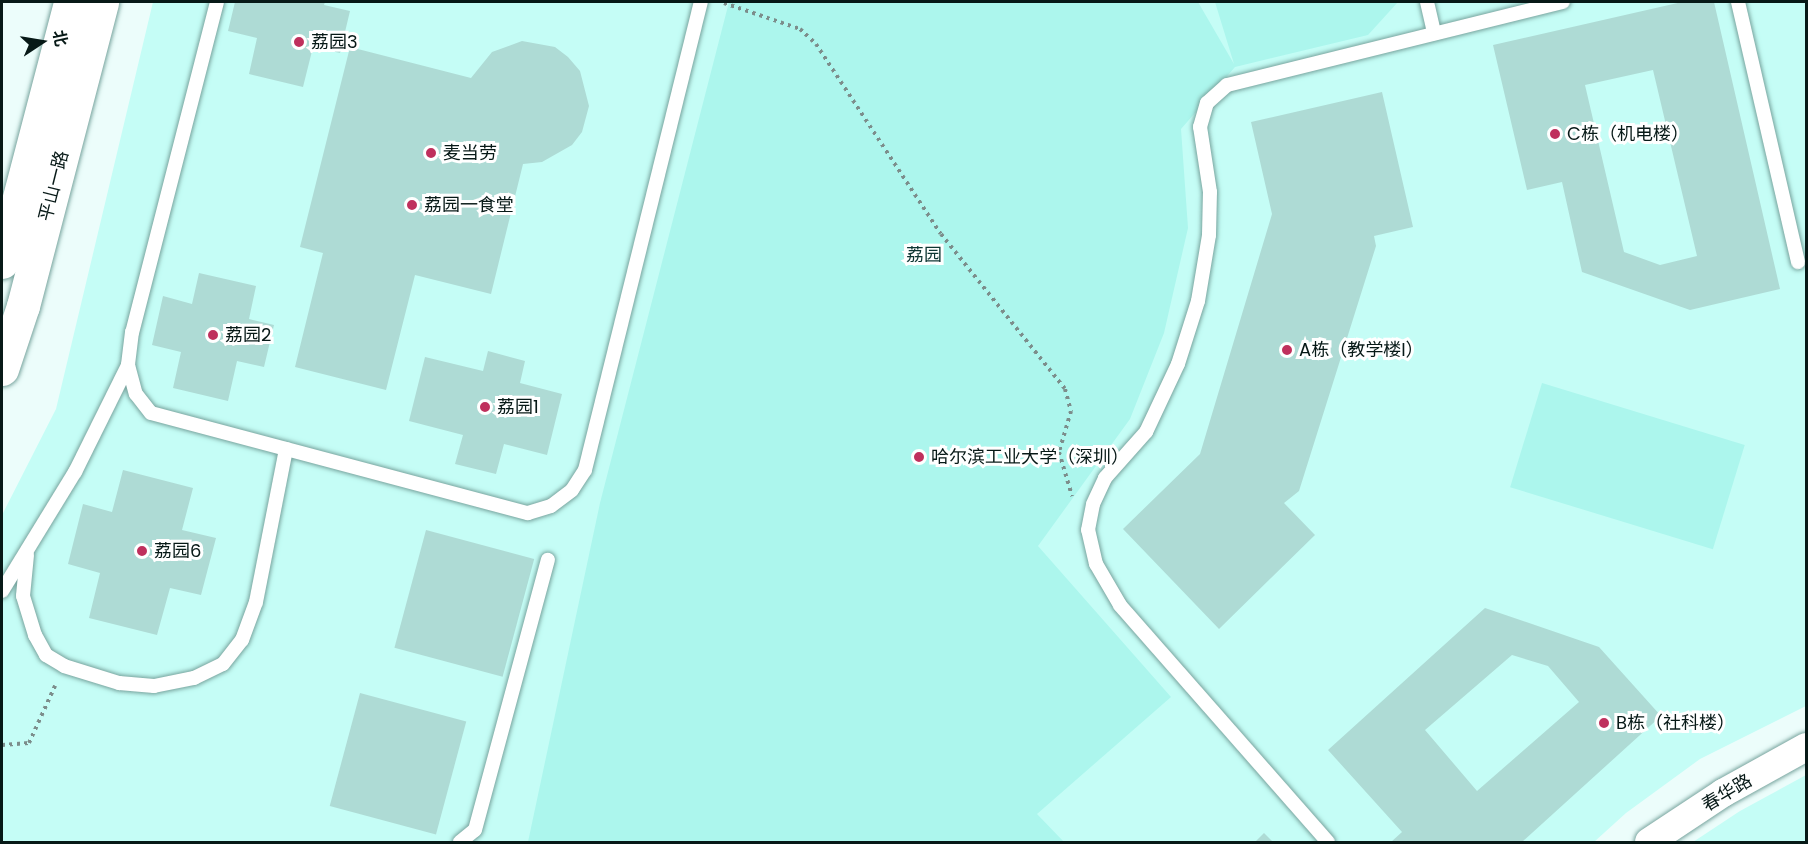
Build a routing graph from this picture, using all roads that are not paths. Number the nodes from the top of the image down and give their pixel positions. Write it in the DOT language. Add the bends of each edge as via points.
graph roads {
  1 [pos="70,2"];
  2 [pos="102,2"];
  3 [pos="217,2"];
  4 [pos="701,2"];
  5 [pos="1426,2"];
  6 [pos="1563,2"];
  7 [pos="1738,2"];
  8 [pos="1434,33"];
  9 [pos="2,262"];
  10 [pos="1798,262"];
  11 [pos="128,365"];
  12 [pos="2,369"];
  13 [pos="286,449"];
  14 [pos="27,555"];
  15 [pos="548,560"];
  16 [pos="2,591"];
  17 [pos="1806,747"];
  18 [pos="460,843"];
  19 [pos="1328,843"];
  20 [pos="1649,843"];
  1 -- 9 [label="street, 平山一路"];
  2 -- 12 [label="street, 平山一路" via="23,306"];
  3 -- 11 [label="lane" via="132,332"];
  4 -- 13 [label="lane" via="585,470 572,490 551,506 528,513"];
  5 -- 8 [label="lane"];
  6 -- 8 [label="lane"];
  7 -- 10 [label="lane"];
  8 -- 19 [label="lane" via="1227,86 1207,103 1200,127 1210,192 1209,235 1198,301 1178,364 1146,432 1105,478 1088,530 1096,564 1120,605"];
  11 -- 13 [label="lane" via="136,394 151,413"];
  11 -- 14 [label="lane" via="101,423"];
  13 -- 14 [label="lane" via="256,602 242,640 223,664 194,678 154,686 119,684 64,666 46,655 23,596"];
  14 -- 16 [label="lane"];
  15 -- 18 [label="lane" via="475,830"];
  17 -- 20 [label="street, 春华路" via="1723,793"];
}
